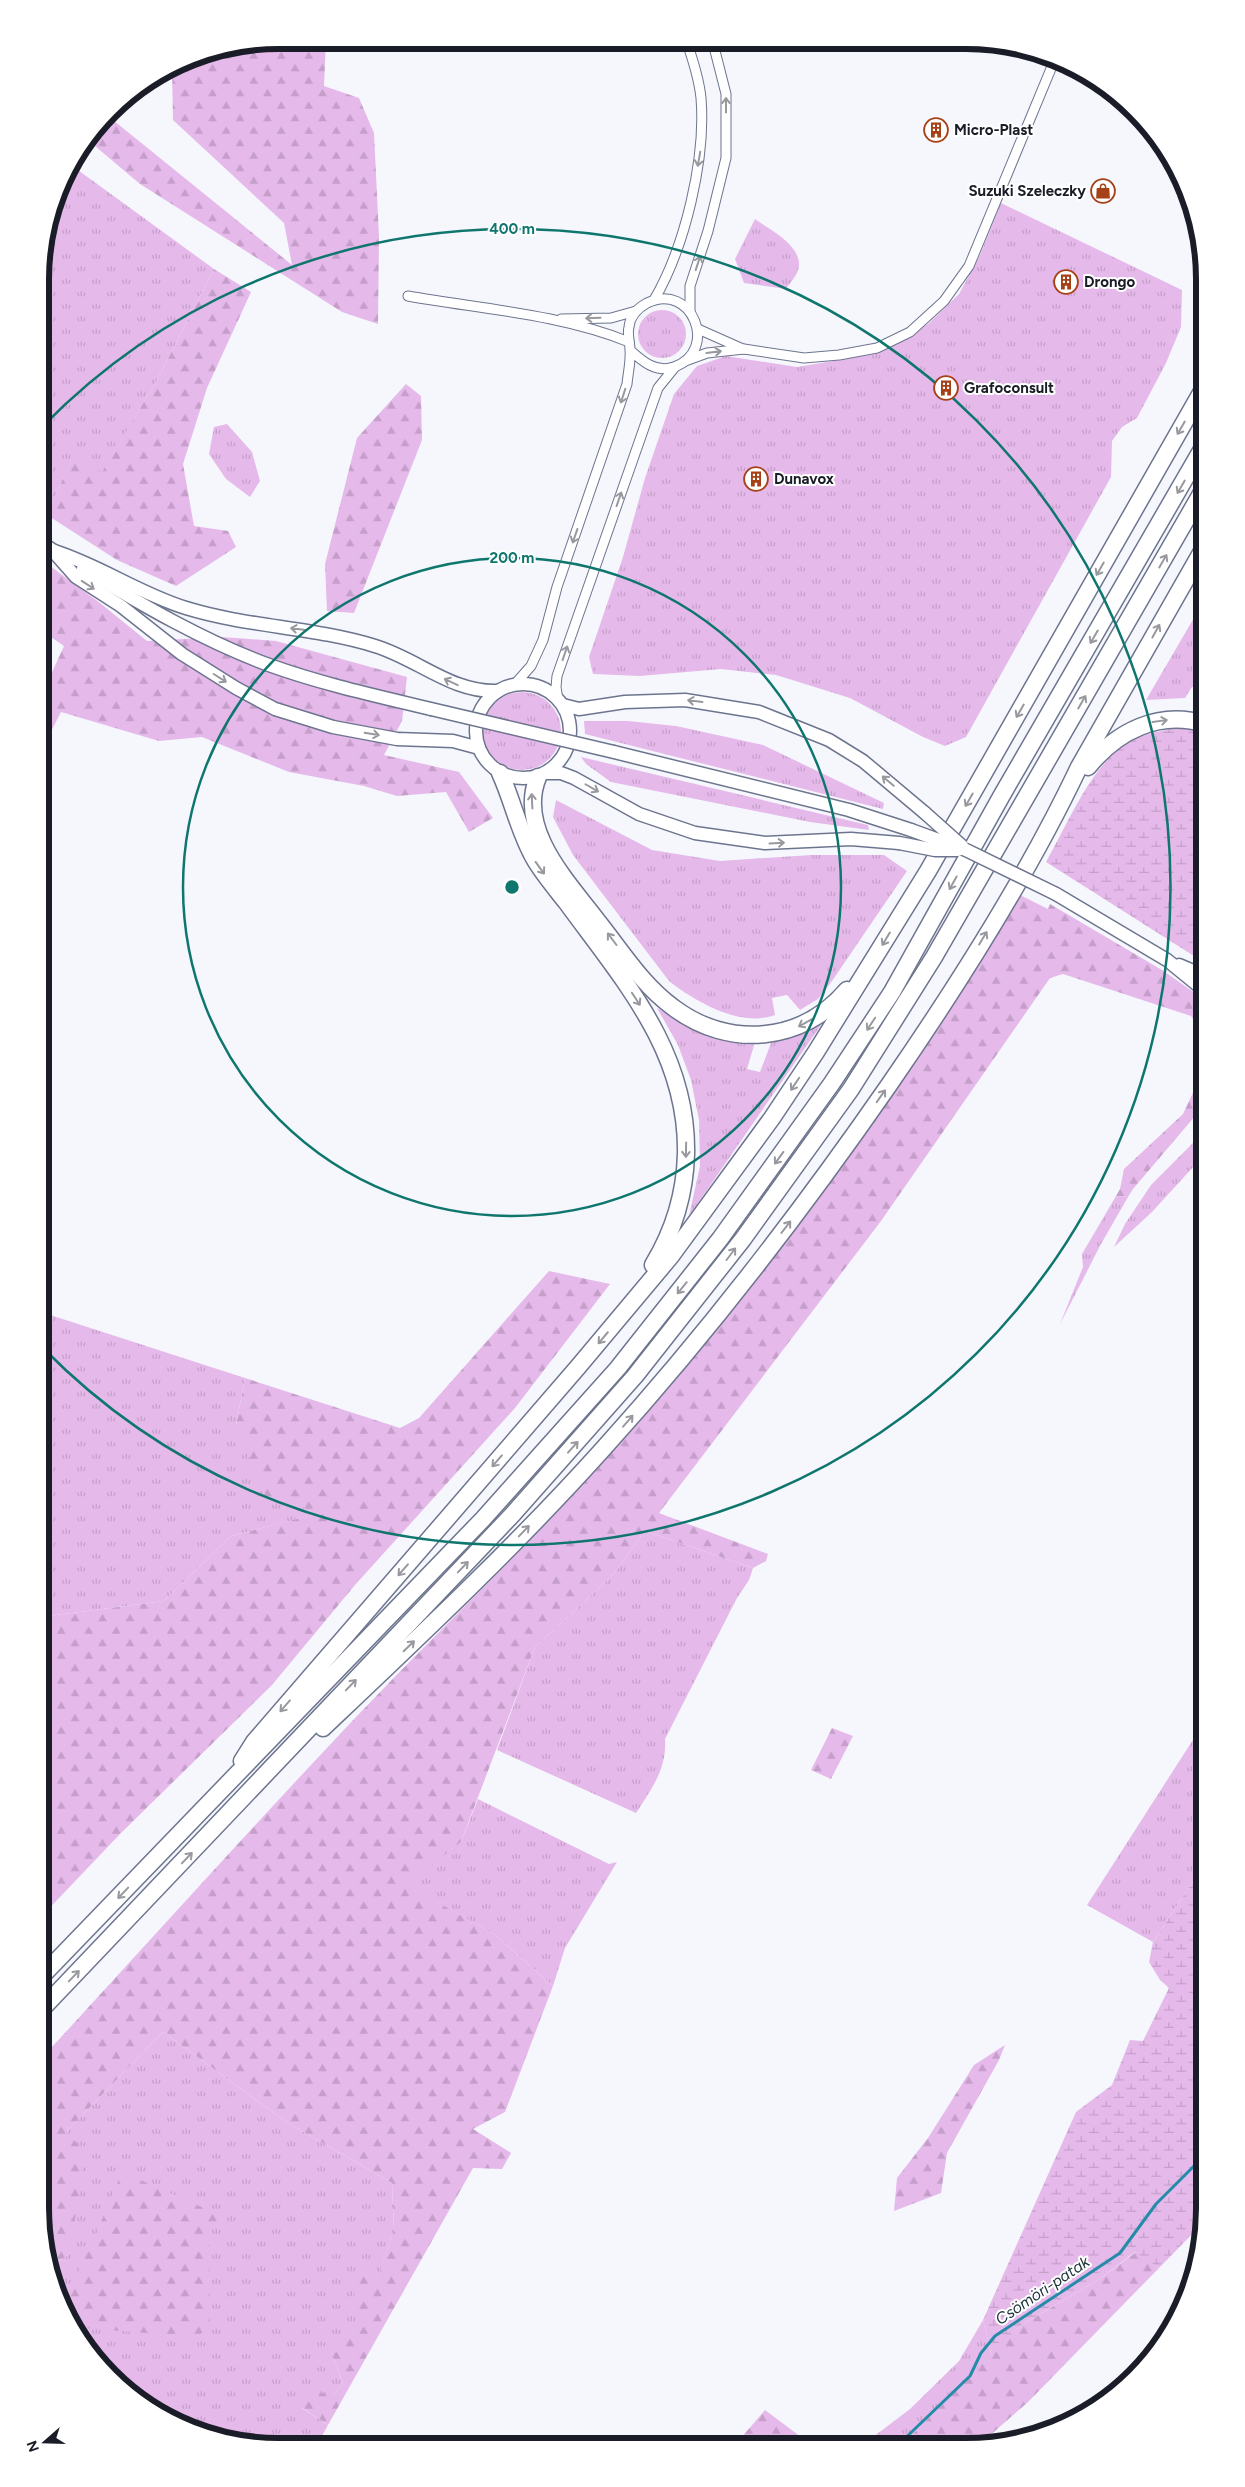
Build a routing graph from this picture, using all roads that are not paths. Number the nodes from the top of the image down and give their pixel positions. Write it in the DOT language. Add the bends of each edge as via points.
graph roads {
  1 [pos="689,49"];
  2 [pos="715,49"];
  3 [pos="1052,65"];
  4 [pos="408,296"];
  5 [pos="654,300"];
  6 [pos="636,311"];
  7 [pos="690,311"];
  8 [pos="548,320"];
  9 [pos="698,328"];
  10 [pos="630,346"];
  11 [pos="744,349"];
  12 [pos="686,361"];
  13 [pos="675,367"];
  14 [pos="1196,402"];
  15 [pos="1196,460"];
  16 [pos="1196,504"];
  17 [pos="49,548"];
  18 [pos="53,551"];
  19 [pos="1196,562"];
  20 [pos="515,684"];
  21 [pos="498,691"];
  22 [pos="561,702"];
  23 [pos="1196,723"];
  24 [pos="479,748"];
  25 [pos="500,773"];
  26 [pos="543,775"];
  27 [pos="1065,796"];
  28 [pos="966,850"];
  29 [pos="1167,960"];
  30 [pos="868,969"];
  31 [pos="1196,972"];
  32 [pos="1196,984"];
  33 [pos="634,1300"];
  34 [pos="280,1758"];
  35 [pos="218,1796"];
  36 [pos="49,1969"];
  37 [pos="49,2002"];
  1 -- 5 [label="street, one-way" via="701,97 701,155 681,233 666,278"];
  7 -- 2 [label="street, one-way" via="690,286 726,158 726,94"];
  3 -- 11 [label="street" via="969,266 944,301 910,332 877,348 804,358"];
  4 -- 8 [label="street"];
  5 -- 6 [label="street"];
  5 -- 7 [label="street" via="676,301"];
  6 -- 8 [label="street, one-way" via="611,318"];
  6 -- 10 [label="street" via="629,327"];
  7 -- 9 [label="street"];
  8 -- 10 [label="street" via="607,333"];
  9 -- 11 [label="street"];
  9 -- 12 [label="street" via="697,342"];
  10 -- 13 [label="street" via="645,364 654,368"];
  10 -- 20 [label="street, one-way" via="627,384 557,587 543,640 531,666"];
  12 -- 11 [label="street, one-way" via="708,353"];
  12 -- 13 [label="street"];
  22 -- 13 [label="street, one-way" via="556,687 557,676 658,388"];
  14 -- 30 [label="highway, one-way" via="928,871"];
  15 -- 35 [label="highway, one-way" via="892,992 827,1091 726,1232 618,1368 538,1459"];
  34 -- 16 [label="highway, one-way" via="590,1429 712,1279 784,1184 851,1089 934,957"];
  17 -- 18 [label="main road"];
  21 -- 18 [label="main road, one-way" via="468,689 375,646 314,631 244,623 185,608 134,588 85,561"];
  18 -- 24 [label="main road, one-way" via="76,577 121,606 182,654 275,709 333,727 397,739 453,741"];
  18 -- 28 [label="main road, bridge" via="168,618 267,664 330,685 849,810"];
  27 -- 19 [label="highway, one-way"];
  20 -- 21 [label="main road"];
  20 -- 22 [label="main road" via="539,686"];
  21 -- 24 [label="main road" via="484,704 477,721"];
  22 -- 26 [label="main road" via="571,730 569,742 561,760"];
  28 -- 22 [label="main road, one-way, bridge" via="863,760 829,740 759,712 685,700 625,702 579,709"];
  27 -- 23 [label="highway, one-way" via="1102,750 1132,729 1171,719"];
  24 -- 25 [label="main road" via="487,762"];
  25 -- 26 [label="main road" via="518,779"];
  25 -- 33 [label="highway, one-way" via="535,860 629,988 670,1059 678,1084 686,1133 686,1172 682,1192 662,1249"];
  26 -- 28 [label="main road, one-way, bridge" via="561,773 639,814 703,835 765,843 851,839 935,850"];
  30 -- 26 [label="highway, one-way" via="823,1014 789,1031 753,1036 715,1030 673,1008 644,980 550,855 538,833 532,805 532,791"];
  34 -- 27 [label="highway, one-way" via="319,1732 493,1564 601,1451 702,1334 822,1180 914,1049"];
  28 -- 29 [label="main road, bridge" via="1056,894"];
  29 -- 31 [label="main road"];
  29 -- 32 [label="main road"];
  30 -- 33 [label="highway, one-way" via="772,1118 702,1215"];
  33 -- 35 [label="highway, one-way" via="254,1742"];
  37 -- 34 [label="highway, one-way"];
  35 -- 36 [label="highway, one-way"];
}
